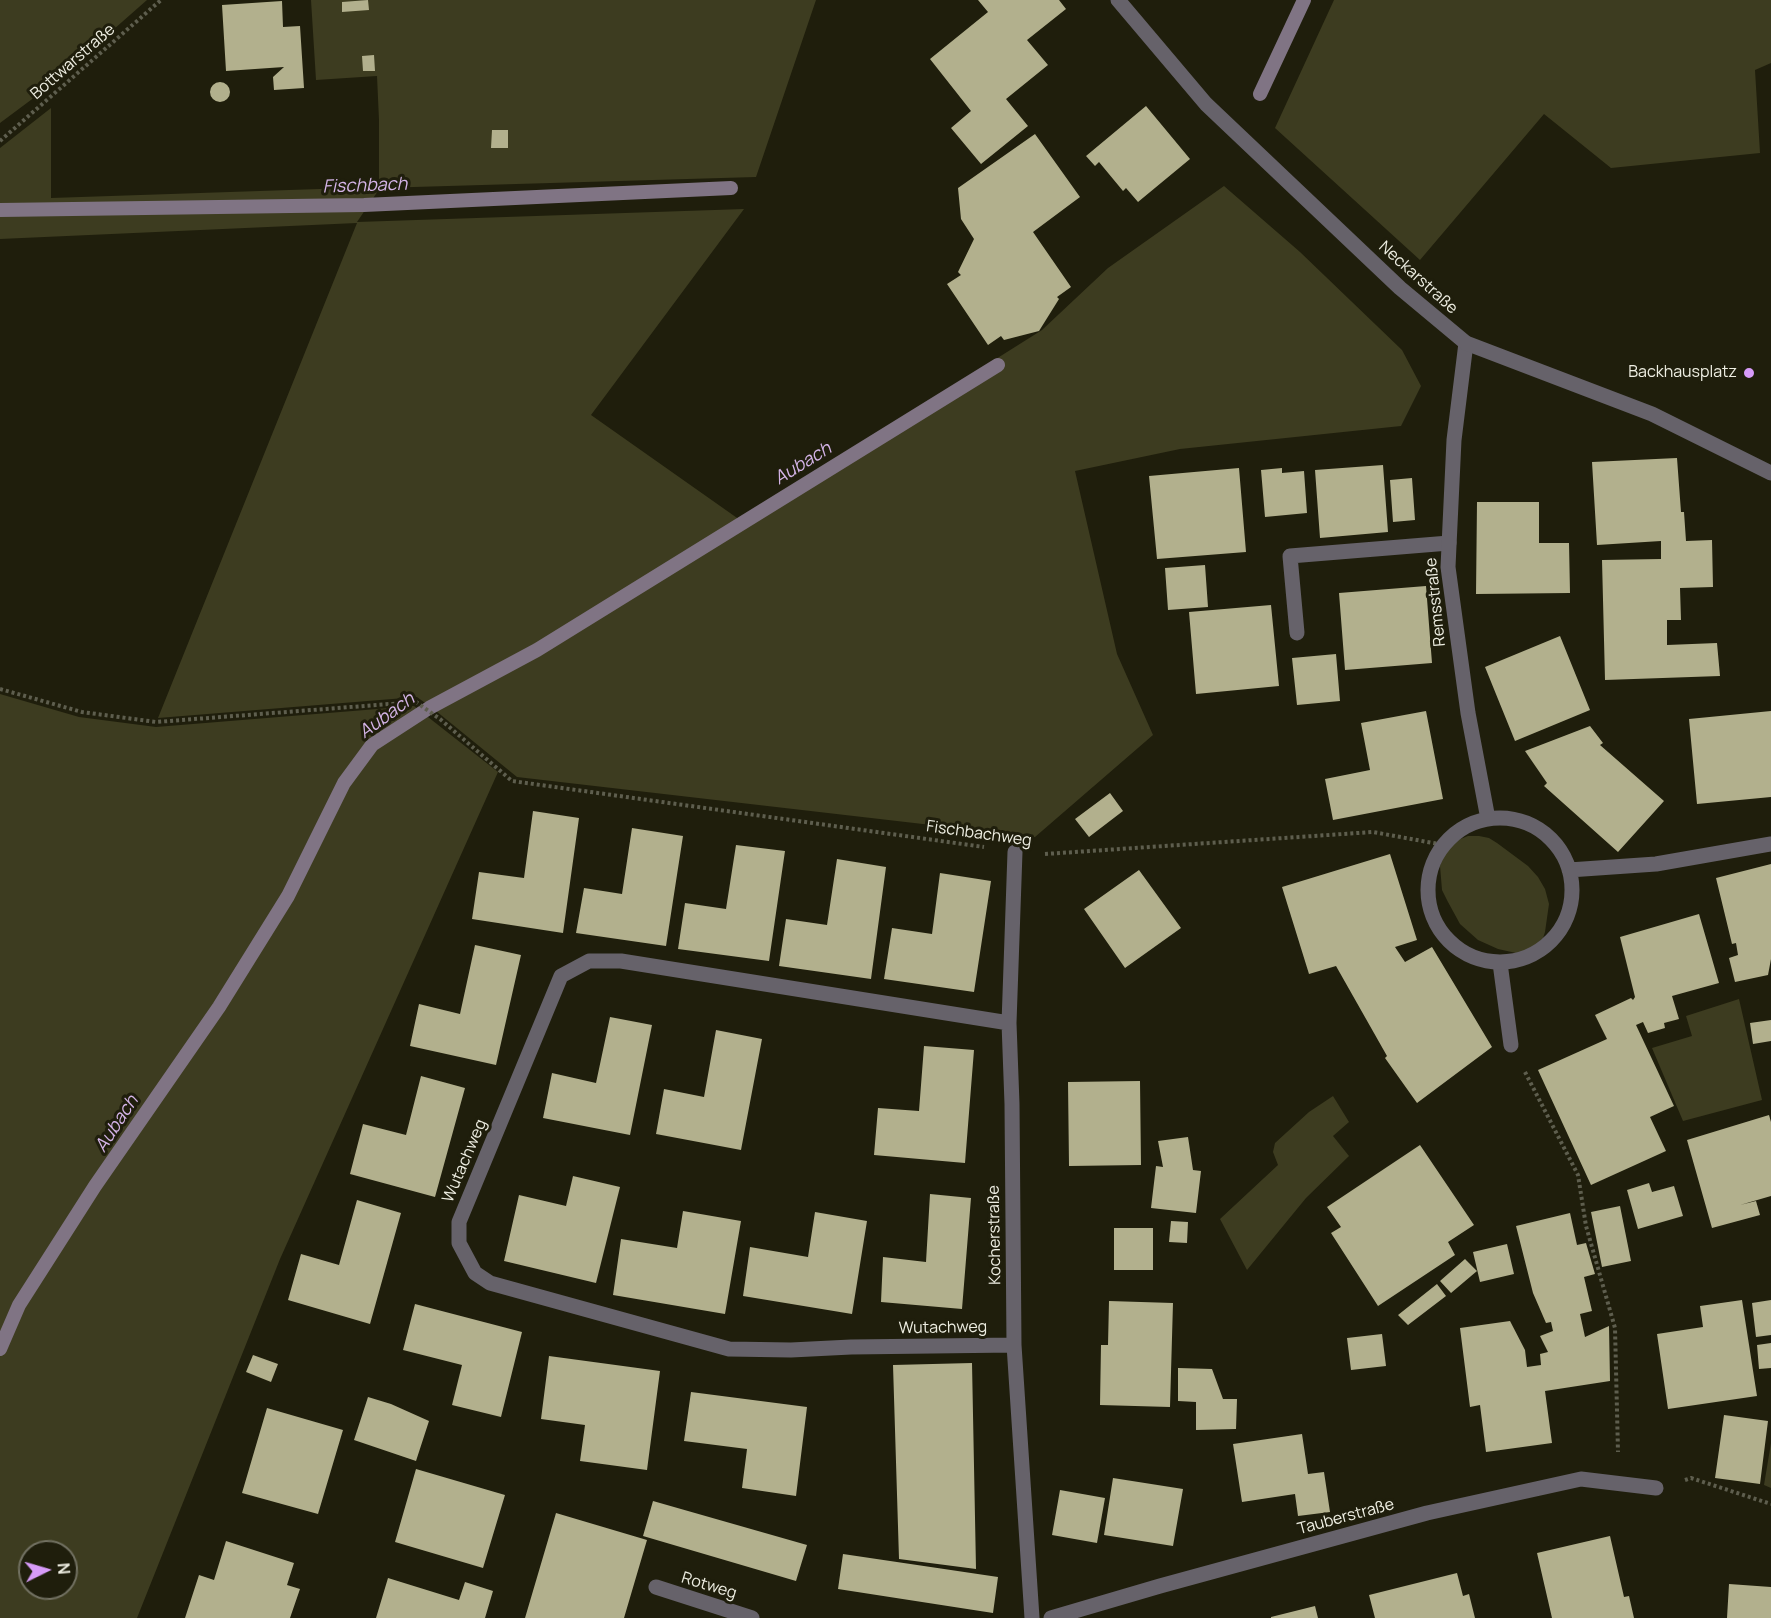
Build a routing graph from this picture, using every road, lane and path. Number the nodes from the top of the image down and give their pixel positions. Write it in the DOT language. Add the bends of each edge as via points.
graph roads {
  1 [pos="161,0"];
  2 [pos="1118,0"];
  3 [pos="0,141"];
  4 [pos="1466,343"];
  5 [pos="1771,473"];
  6 [pos="1449,543"];
  7 [pos="1297,633"];
  8 [pos="0,689"];
  9 [pos="1488,819"];
  10 [pos="1771,844"];
  11 [pos="1444,845"];
  12 [pos="1015,852"];
  13 [pos="1569,870"];
  14 [pos="1500,963"];
  15 [pos="1009,1023"];
  16 [pos="1511,1045"];
  17 [pos="1014,1345"];
  18 [pos="1619,1483"];
  19 [pos="1656,1488"];
  20 [pos="1771,1504"];
  21 [pos="656,1587"];
  22 [pos="753,1618"];
  23 [pos="1032,1618"];
  24 [pos="1051,1618"];
  1 -- 3 [label="path, Bottwarstraße"];
  2 -- 4 [label="street, Neckarstraße" via="1206,104 1400,288"];
  4 -- 5 [label="street, Neckarstraße" via="1652,414"];
  4 -- 6 [label="street, Remsstraße"];
  6 -- 7 [label="street" via="1290,556"];
  6 -- 9 [label="street, Remsstraße" via="1448,567 1468,713"];
  8 -- 12 [label="path, Fischbachweg" via="82,712 156,722 416,702 512,781"];
  9 -- 11 [label="street" via="1456,833"];
  9 -- 13 [label="street" via="1506,818 1538,829 1563,854"];
  10 -- 13 [label="street" via="1656,864"];
  11 -- 12 [label="path, Fischbachweg" via="1373,832 1036,855"];
  11 -- 14 [label="street" via="1428,888 1431,911 1441,932 1457,948 1478,959"];
  12 -- 15 [label="street, Kocherstraße"];
  13 -- 14 [label="street" via="1570,910 1559,931 1544,948 1523,959"];
  14 -- 16 [label="street"];
  15 -- 17 [label="street, Kocherstraße"];
  15 -- 17 [label="street, Wutachweg" via="621,961 589,961 561,976 459,1222 459,1243 475,1273 490,1283 729,1349"];
  16 -- 18 [label="path" via="1578,1175 1586,1226 1614,1328"];
  17 -- 23 [label="street, Kocherstraße"];
  18 -- 19 [label="street, Tauberstraße"];
  18 -- 24 [label="street, Tauberstraße" via="1581,1479 1427,1514"];
  19 -- 20 [label="path" via="1691,1478"];
  21 -- 22 [label="street, Rotweg"];
}
